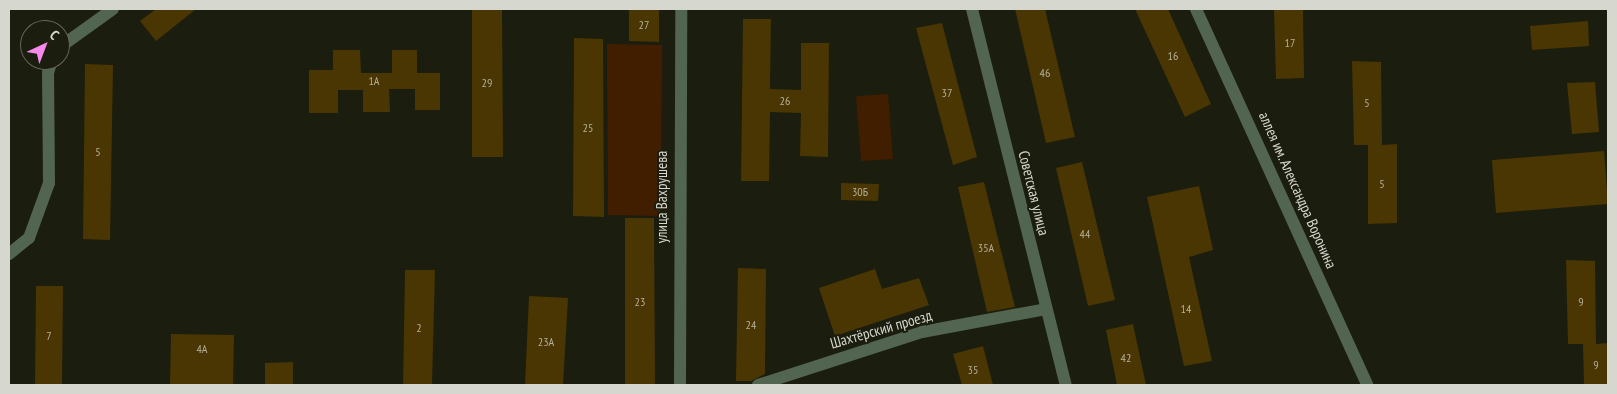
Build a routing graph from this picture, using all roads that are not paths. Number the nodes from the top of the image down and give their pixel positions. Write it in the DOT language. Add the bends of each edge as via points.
graph roads {
  1 [pos="113,9"];
  2 [pos="681,9"];
  3 [pos="972,9"];
  4 [pos="1196,9"];
  5 [pos="70,40"];
  6 [pos="49,70"];
  7 [pos="9,254"];
  8 [pos="1046,309"];
  9 [pos="680,385"];
  10 [pos="758,385"];
  11 [pos="1066,385"];
  12 [pos="1367,385"];
  1 -- 5 [label="street"];
  2 -- 9 [label="street, улица Вахрушева"];
  3 -- 8 [label="street, Советская улица"];
  4 -- 12 [label="street, аллея им. Александра Воронина"];
  6 -- 7 [label="street" via="49,184 29,238"];
  8 -- 10 [label="street, Шахтёрский проезд" via="922,332"];
  8 -- 11 [label="street, Советская улица"];
}
